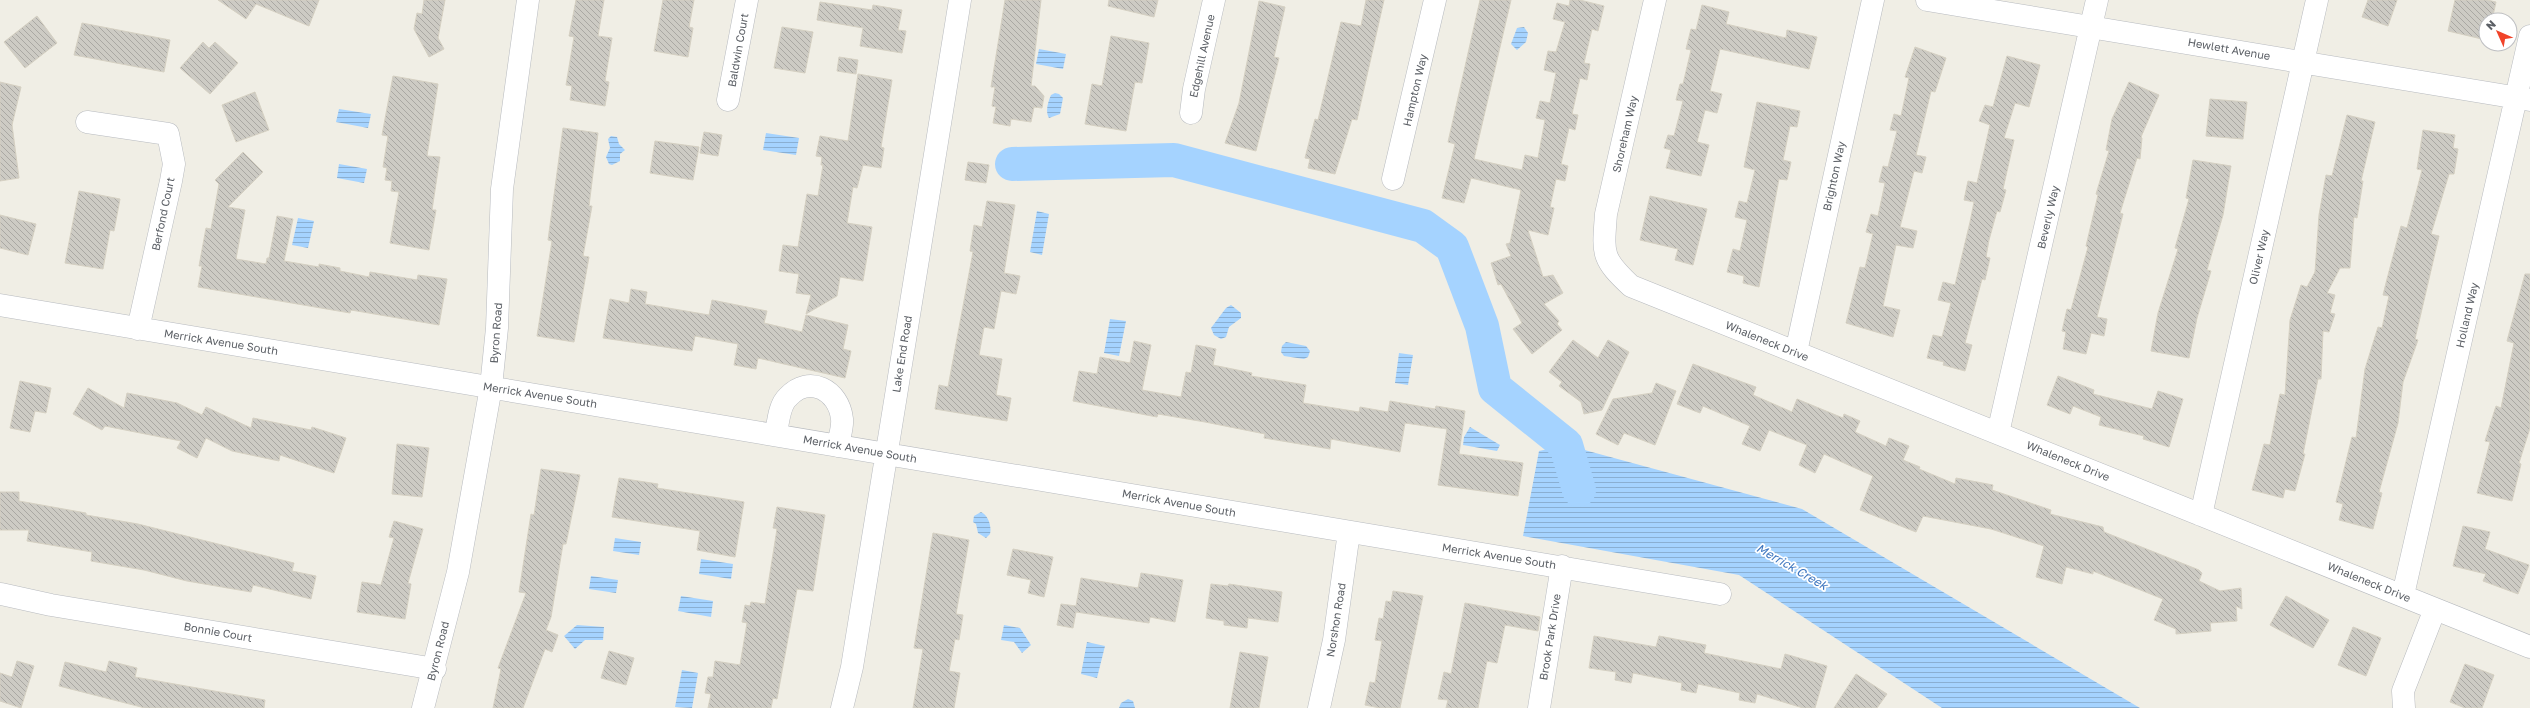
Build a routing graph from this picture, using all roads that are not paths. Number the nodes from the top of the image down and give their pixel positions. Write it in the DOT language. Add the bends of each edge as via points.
graph roads {
  1 [pos="528,0"];
  2 [pos="747,0"];
  3 [pos="960,0"];
  4 [pos="1214,0"];
  5 [pos="1435,0"];
  6 [pos="1655,0"];
  7 [pos="1873,0"];
  8 [pos="1927,0"];
  9 [pos="2097,0"];
  10 [pos="2317,0"];
  11 [pos="2091,26"];
  12 [pos="2530,36"];
  13 [pos="2303,62"];
  14 [pos="2523,98"];
  15 [pos="728,100"];
  16 [pos="1191,113"];
  17 [pos="86,122"];
  18 [pos="1393,179"];
  19 [pos="1611,268"];
  20 [pos="0,305"];
  21 [pos="138,329"];
  22 [pos="1796,352"];
  23 [pos="491,387"];
  24 [pos="1998,433"];
  25 [pos="776,434"];
  26 [pos="838,446"];
  27 [pos="886,454"];
  28 [pos="2201,515"];
  29 [pos="1348,532"];
  30 [pos="1562,566"];
  31 [pos="1,594"];
  32 [pos="1720,594"];
  33 [pos="2403,595"];
  34 [pos="2435,609"];
  35 [pos="2530,647"];
  36 [pos="435,669"];
  37 [pos="423,708"];
  38 [pos="842,708"];
  39 [pos="1319,708"];
  40 [pos="1539,708"];
  41 [pos="2404,708"];
  1 -- 23 [label="street, Byron Road" via="502,189 497,328"];
  2 -- 15 [label="street, Baldwin Court"];
  3 -- 27 [label="street, Lake End Road"];
  4 -- 16 [label="street, Edgehill Avenue"];
  5 -- 18 [label="street, Hampton Way"];
  6 -- 19 [label="street, Shoreham Way" via="1606,214 1604,246"];
  7 -- 22 [label="street, Brighton Way"];
  8 -- 11 [label="street, Hewlett Avenue"];
  9 -- 11 [label="street, Beverly Way"];
  10 -- 13 [label="street, Oliver Way"];
  11 -- 13 [label="street, Hewlett Avenue"];
  11 -- 24 [label="street, Beverly Way"];
  12 -- 14 [label="street, Holland Way"];
  13 -- 14 [label="street, Hewlett Avenue"];
  13 -- 28 [label="street, Oliver Way"];
  14 -- 33 [label="street, Holland Way"];
  17 -- 21 [label="street, Berfond Court" via="168,134 174,164 172,181"];
  19 -- 22 [label="street, Whaleneck Drive" via="1631,286"];
  20 -- 21 [label="street, Merrick Avenue South"];
  21 -- 23 [label="street, Merrick Avenue South"];
  22 -- 24 [label="street, Whaleneck Drive"];
  23 -- 25 [label="street, Merrick Avenue South"];
  23 -- 36 [label="street, Byron Road" via="458,572"];
  24 -- 28 [label="street, Whaleneck Drive"];
  25 -- 26 [label="street, Merrick Avenue South"];
  25 -- 26 [label="street" via="787,397 799,388 812,385 827,390 837,401 842,419"];
  26 -- 27 [label="street, Merrick Avenue South"];
  27 -- 29 [label="street, Merrick Avenue South"];
  27 -- 38 [label="street, Lake End Road" via="852,667"];
  28 -- 33 [label="street, Whaleneck Drive"];
  29 -- 30 [label="street, Merrick Avenue South"];
  29 -- 39 [label="street, Norshon Road" via="1334,640"];
  30 -- 32 [label="street, Merrick Avenue South"];
  30 -- 40 [label="street, Brook Park Drive"];
  31 -- 36 [label="street, Bonnie Court" via="51,605"];
  33 -- 34 [label="street, Whaleneck Drive"];
  34 -- 35 [label="street, Whaleneck Drive"];
  34 -- 41 [label="street" via="2403,692"];
  36 -- 37 [label="street, Byron Road"];
}
